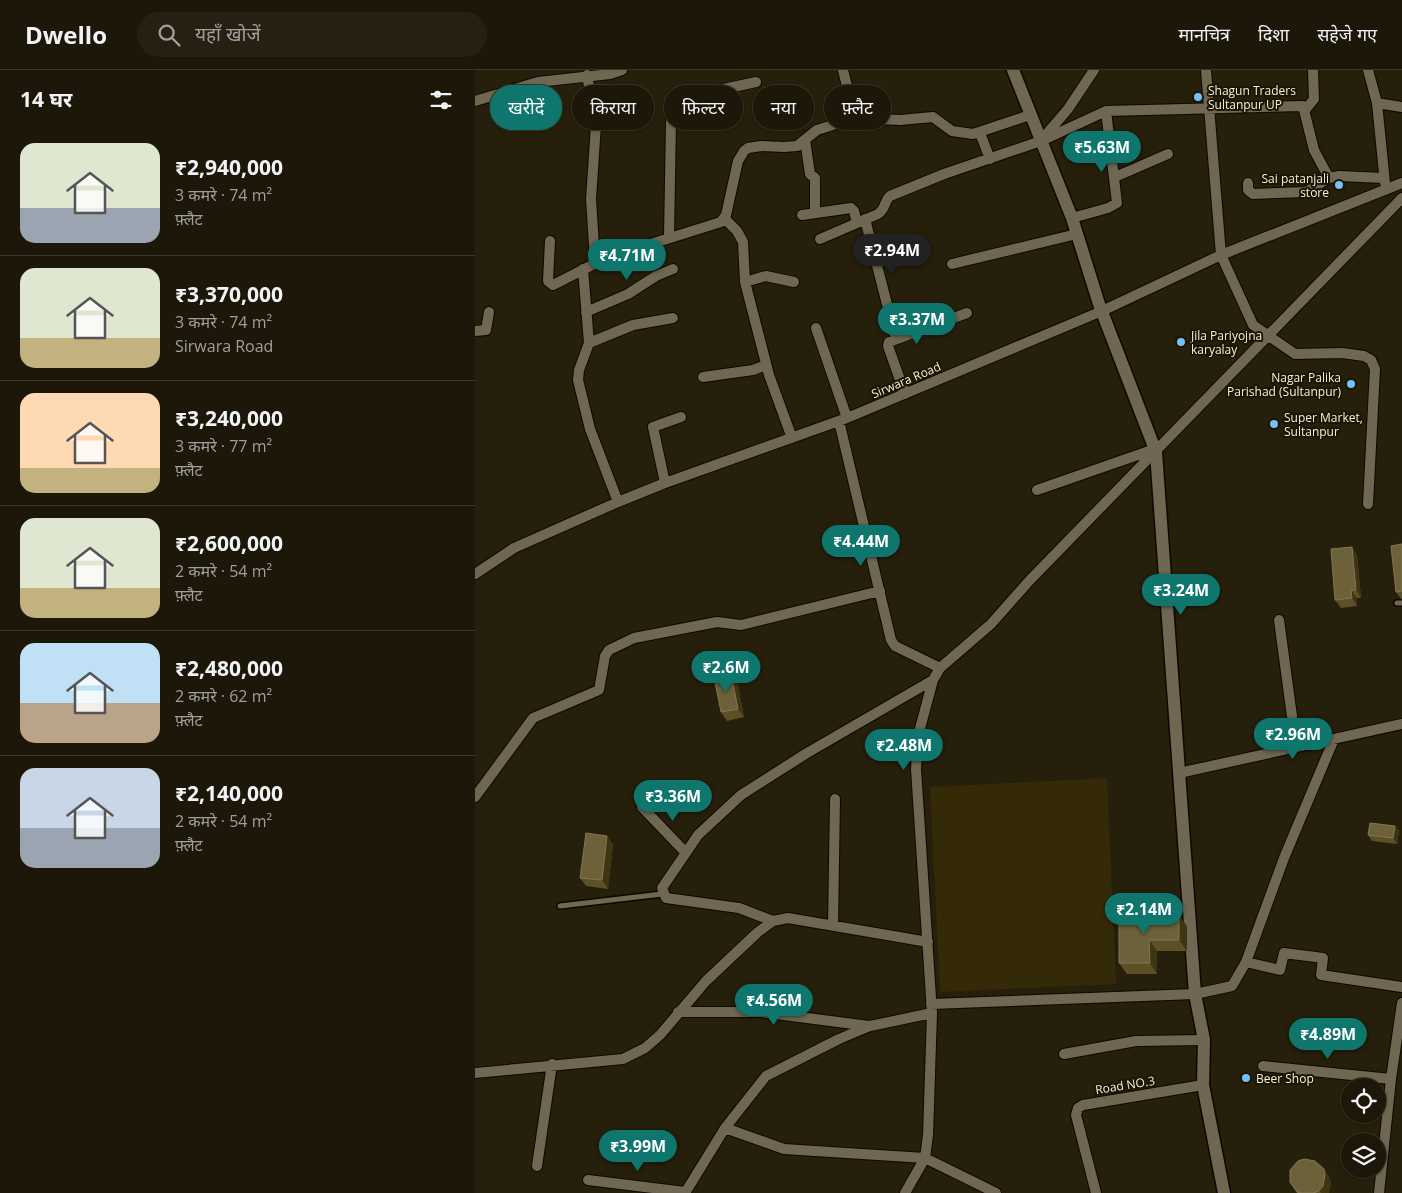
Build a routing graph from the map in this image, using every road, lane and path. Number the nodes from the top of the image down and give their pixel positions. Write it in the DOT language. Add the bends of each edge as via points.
graph roads {
  1 [pos="622,70"];
  2 [pos="843,70"];
  3 [pos="1013,70"];
  4 [pos="1094,70"];
  5 [pos="1206,70"];
  6 [pos="1313,70"];
  7 [pos="1368,70"];
  8 [pos="587,75"];
  9 [pos="756,82"];
  10 [pos="847,85"];
  11 [pos="475,101"];
  12 [pos="1377,103"];
  13 [pos="1209,107"];
  14 [pos="1402,107"];
  15 [pos="1305,109"];
  16 [pos="1106,111"];
  17 [pos="1031,115"];
  18 [pos="891,120"];
  19 [pos="824,128"];
  20 [pos="980,133"];
  21 [pos="805,140"];
  22 [pos="1041,141"];
  23 [pos="1167,154"];
  24 [pos="990,159"];
  25 [pos="1115,177"];
  26 [pos="1329,178"];
  27 [pos="1385,178"];
  28 [pos="1402,182"];
  29 [pos="1248,183"];
  30 [pos="1385,189"];
  31 [pos="1402,198"];
  32 [pos="815,213"];
  33 [pos="802,215"];
  34 [pos="724,218"];
  35 [pos="1072,218"];
  36 [pos="861,221"];
  37 [pos="1077,234"];
  38 [pos="669,237"];
  39 [pos="820,239"];
  40 [pos="550,241"];
  41 [pos="1221,255"];
  42 [pos="595,262"];
  43 [pos="952,264"];
  44 [pos="583,269"];
  45 [pos="673,269"];
  46 [pos="745,282"];
  47 [pos="794,282"];
  48 [pos="1102,311"];
  49 [pos="489,312"];
  50 [pos="586,312"];
  51 [pos="967,313"];
  52 [pos="673,318"];
  53 [pos="816,328"];
  54 [pos="475,331"];
  55 [pos="1269,334"];
  56 [pos="896,339"];
  57 [pos="589,343"];
  58 [pos="766,365"];
  59 [pos="703,377"];
  60 [pos="905,394"];
  61 [pos="681,417"];
  62 [pos="843,420"];
  63 [pos="792,438"];
  64 [pos="1155,451"];
  65 [pos="665,483"];
  66 [pos="1037,490"];
  67 [pos="618,502"];
  68 [pos="1368,504"];
  69 [pos="475,574"];
  70 [pos="880,591"];
  71 [pos="1279,620"];
  72 [pos="940,668"];
  73 [pos="933,680"];
  74 [pos="1402,724"];
  75 [pos="1334,739"];
  76 [pos="1296,746"];
  77 [pos="1179,773"];
  78 [pos="475,797"];
  79 [pos="835,799"];
  80 [pos="642,807"];
  81 [pos="686,854"];
  82 [pos="662,894"];
  83 [pos="560,906"];
  84 [pos="773,920"];
  85 [pos="833,925"];
  86 [pos="928,942"];
  87 [pos="1247,962"];
  88 [pos="1402,987"];
  89 [pos="1195,994"];
  90 [pos="1402,1003"];
  91 [pos="932,1008"];
  92 [pos="678,1012"];
  93 [pos="871,1026"];
  94 [pos="1204,1040"];
  95 [pos="1064,1054"];
  96 [pos="552,1064"];
  97 [pos="1263,1066"];
  98 [pos="475,1073"];
  99 [pos="1391,1079"];
  100 [pos="1203,1085"];
  101 [pos="725,1128"];
  102 [pos="925,1158"];
  103 [pos="537,1166"];
  104 [pos="589,1180"];
  105 [pos="685,1192"];
  106 [pos="905,1193"];
  107 [pos="997,1193"];
  108 [pos="1096,1193"];
  109 [pos="1224,1193"];
  110 [pos="1379,1193"];
  1 -- 8 [label="street"];
  2 -- 10 [label="street"];
  3 -- 17 [label="street"];
  4 -- 22 [label="street" via="1068,110"];
  5 -- 13 [label="street"];
  6 -- 15 [label="street" via="1314,99"];
  7 -- 12 [label="street"];
  8 -- 11 [label="street" via="529,84"];
  8 -- 42 [label="street" via="596,125 591,192"];
  9 -- 38 [label="street" via="691,96 691,117 671,122"];
  12 -- 14 [label="street"];
  12 -- 27 [label="street"];
  13 -- 15 [label="street" via="1296,105"];
  13 -- 16 [label="street"];
  13 -- 41 [label="street"];
  15 -- 26 [label="street" via="1314,150"];
  16 -- 22 [label="street"];
  16 -- 25 [label="street"];
  17 -- 20 [label="street"];
  17 -- 22 [label="street"];
  18 -- 20 [label="street" via="933,117 952,132"];
  19 -- 21 [label="street"];
  20 -- 24 [label="street"];
  21 -- 32 [label="street" via="809,172 815,178"];
  21 -- 34 [label="street" via="791,147 761,146 743,151"];
  22 -- 24 [label="street"];
  22 -- 35 [label="street"];
  23 -- 25 [label="street"];
  24 -- 36 [label="street" via="890,196 882,212"];
  25 -- 35 [label="street" via="1117,203"];
  26 -- 27 [label="street"];
  26 -- 29 [label="street" via="1306,192 1253,194"];
  27 -- 30 [label="street"];
  28 -- 30 [label="street, Sirwara Road"];
  30 -- 41 [label="street, Sirwara Road"];
  31 -- 55 [label="street"];
  32 -- 33 [label="street"];
  32 -- 36 [label="street" via="853,209"];
  34 -- 38 [label="street" via="721,222"];
  34 -- 46 [label="street" via="743,242"];
  35 -- 37 [label="street"];
  36 -- 39 [label="street"];
  36 -- 56 [label="street"];
  37 -- 43 [label="street"];
  37 -- 48 [label="street"];
  38 -- 42 [label="street"];
  40 -- 44 [label="street" via="549,284 553,285"];
  41 -- 48 [label="street, Sirwara Road"];
  41 -- 55 [label="street" via="1253,325"];
  42 -- 44 [label="street"];
  44 -- 50 [label="street"];
  45 -- 50 [label="street"];
  46 -- 47 [label="street" via="766,276"];
  46 -- 58 [label="street"];
  48 -- 60 [label="street, Sirwara Road"];
  48 -- 64 [label="street"];
  49 -- 54 [label="street" via="486,330"];
  50 -- 57 [label="street"];
  51 -- 56 [label="street"];
  52 -- 57 [label="street" via="633,325"];
  53 -- 62 [label="street"];
  55 -- 64 [label="street"];
  55 -- 68 [label="street" via="1295,354 1342,353 1371,360 1375,369"];
  56 -- 60 [label="street" via="888,346"];
  57 -- 67 [label="street" via="578,380 590,429"];
  58 -- 59 [label="street"];
  58 -- 63 [label="street"];
  60 -- 62 [label="street, Sirwara Road"];
  61 -- 65 [label="street" via="653,427"];
  62 -- 63 [label="street, Sirwara Road"];
  62 -- 70 [label="street"];
  63 -- 65 [label="street, Sirwara Road"];
  64 -- 66 [label="street"];
  64 -- 72 [label="street" via="991,624"];
  64 -- 77 [label="street"];
  65 -- 67 [label="street, Sirwara Road"];
  67 -- 69 [label="street, Sirwara Road" via="513,548"];
  70 -- 72 [label="street" via="895,646"];
  70 -- 78 [label="street" via="741,625 700,624 634,638 613,646 605,656 599,690 533,718"];
  71 -- 76 [label="street"];
  72 -- 73 [label="street"];
  73 -- 81 [label="street" via="741,795 698,835"];
  73 -- 86 [label="street" via="918,736 916,769"];
  74 -- 75 [label="street"];
  75 -- 76 [label="street"];
  75 -- 87 [label="street"];
  76 -- 77 [label="street"];
  77 -- 89 [label="street"];
  79 -- 85 [label="street"];
  80 -- 81 [label="street"];
  81 -- 82 [label="street" via="661,888"];
  82 -- 83 [label="lane"];
  82 -- 84 [label="street" via="666,898 739,908"];
  84 -- 85 [label="street" via="788,918"];
  84 -- 92 [label="street" via="706,981"];
  85 -- 86 [label="street"];
  86 -- 91 [label="street"];
  87 -- 88 [label="street" via="1280,970 1283,952 1323,958 1321,975"];
  87 -- 89 [label="street" via="1232,986"];
  89 -- 91 [label="street"];
  89 -- 94 [label="street"];
  90 -- 99 [label="street"];
  91 -- 93 [label="street"];
  91 -- 102 [label="street"];
  92 -- 93 [label="street" via="761,1012"];
  92 -- 96 [label="street" via="645,1048 623,1059"];
  93 -- 101 [label="street" via="766,1076"];
  94 -- 95 [label="street" via="1127,1042"];
  94 -- 100 [label="street"];
  96 -- 98 [label="street"];
  96 -- 103 [label="street"];
  97 -- 99 [label="street"];
  99 -- 110 [label="street"];
  100 -- 108 [label="street, Road NO.3" via="1078,1108 1076,1115"];
  100 -- 109 [label="street"];
  101 -- 102 [label="street" via="784,1150"];
  101 -- 105 [label="street"];
  102 -- 106 [label="street"];
  102 -- 107 [label="street"];
  104 -- 105 [label="street"];
}
